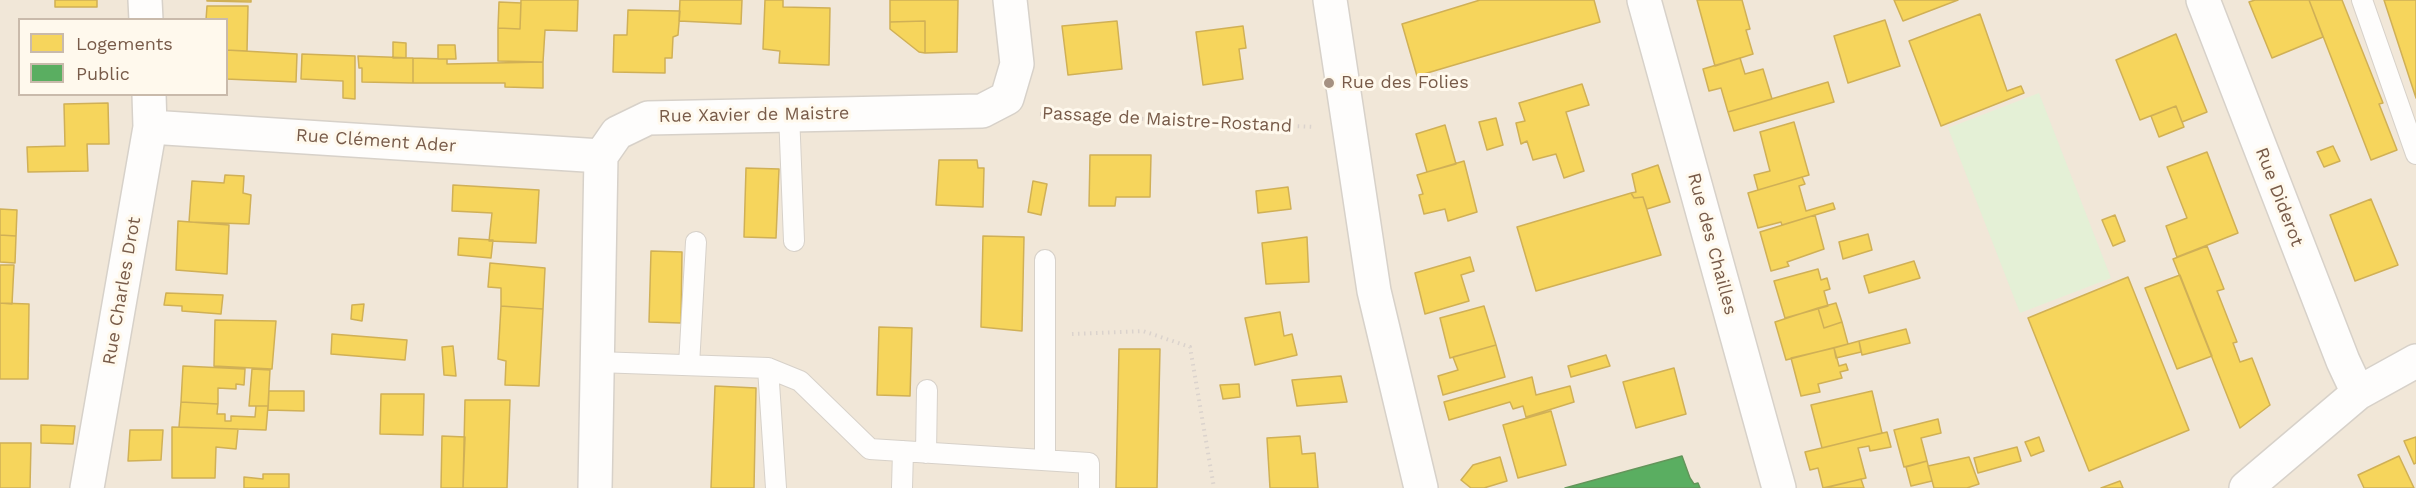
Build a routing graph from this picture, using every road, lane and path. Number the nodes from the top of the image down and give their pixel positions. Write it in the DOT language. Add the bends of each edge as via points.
graph roads {
  1 [pos="145,0"];
  2 [pos="1010,0"];
  3 [pos="1644,0"];
  4 [pos="2203,0"];
  5 [pos="2362,0"];
  6 [pos="1335,2"];
  7 [pos="146,18"];
  8 [pos="149,96"];
  9 [pos="982,111"];
  10 [pos="789,113"];
  11 [pos="150,127"];
  12 [pos="1351,129"];
  13 [pos="2416,154"];
  14 [pos="601,156"];
  15 [pos="794,241"];
  16 [pos="696,242"];
  17 [pos="1045,260"];
  18 [pos="1044,335"];
  19 [pos="2416,361"];
  20 [pos="597,362"];
  21 [pos="689,365"];
  22 [pos="768,368"];
  23 [pos="927,390"];
  24 [pos="2358,393"];
  25 [pos="903,451"];
  26 [pos="926,453"];
  27 [pos="1045,460"];
  28 [pos="87,488"];
  29 [pos="595,488"];
  30 [pos="776,488"];
  31 [pos="902,488"];
  32 [pos="1089,488"];
  33 [pos="1214,488"];
  34 [pos="1421,488"];
  35 [pos="1779,488"];
  36 [pos="2246,488"];
  1 -- 7 [label="street"];
  2 -- 9 [label="street, Rue Xavier de Maistre" via="1017,64 1007,98"];
  3 -- 35 [label="street, Rue des Chailles"];
  4 -- 24 [label="street, Rue Diderot"];
  5 -- 13 [label="lane"];
  6 -- 12 [label="street"];
  8 -- 11 [label="street, Rue Charles Drot"];
  9 -- 10 [label="street, Rue Xavier de Maistre"];
  9 -- 12 [label="path, Passage de Maistre-Rostand"];
  10 -- 14 [label="street, Rue Xavier de Maistre" via="648,118 617,133"];
  10 -- 15 [label="lane"];
  11 -- 14 [label="street, Rue Clément Ader"];
  11 -- 28 [label="street, Rue Charles Drot"];
  12 -- 34 [label="street" via="1374,291"];
  14 -- 20 [label="street"];
  16 -- 21 [label="lane"];
  17 -- 18 [label="lane"];
  18 -- 27 [label="lane"];
  18 -- 33 [label="path" via="1143,331 1190,347"];
  19 -- 24 [label="street"];
  20 -- 21 [label="lane"];
  20 -- 29 [label="street"];
  21 -- 22 [label="lane"];
  22 -- 25 [label="lane" via="800,381 870,449"];
  22 -- 30 [label="lane"];
  23 -- 26 [label="lane"];
  24 -- 36 [label="street"];
  25 -- 26 [label="lane"];
  25 -- 31 [label="lane"];
  26 -- 27 [label="lane"];
  27 -- 32 [label="lane" via="1089,463"];
}
